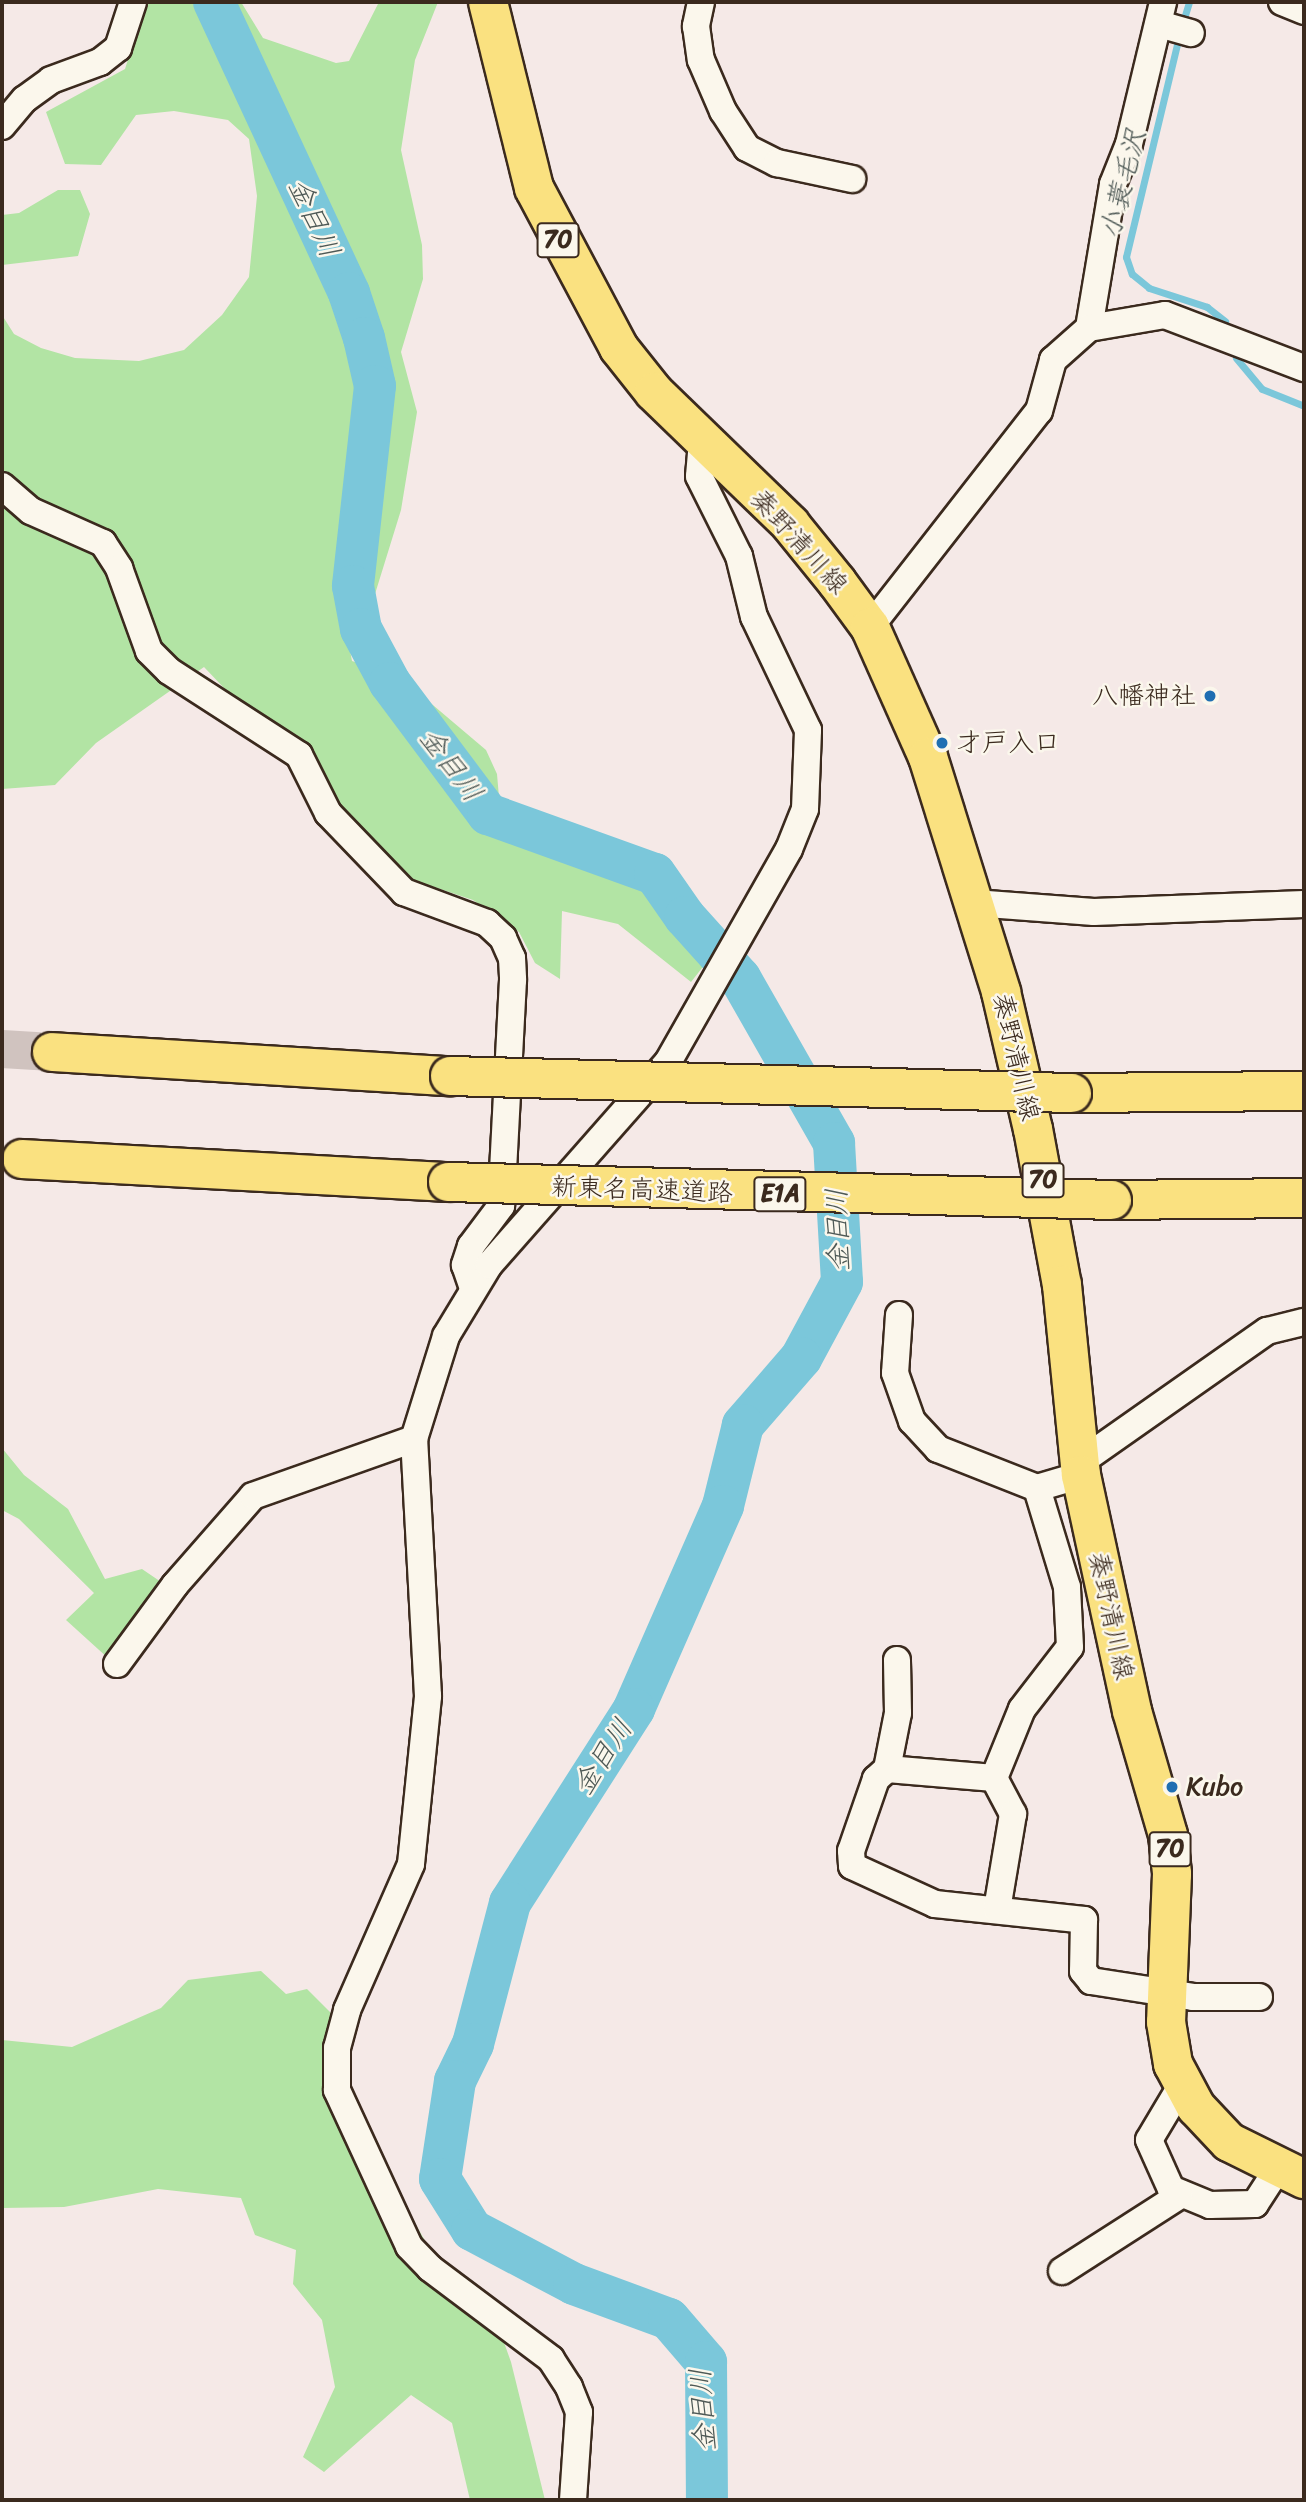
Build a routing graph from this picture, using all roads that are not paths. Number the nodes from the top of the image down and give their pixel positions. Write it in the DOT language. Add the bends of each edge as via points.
graph roads {
  1 [pos="133,2"];
  2 [pos="488,2"];
  3 [pos="701,2"];
  4 [pos="1282,2"];
  5 [pos="1304,11"];
  6 [pos="1162,17"];
  7 [pos="1191,33"];
  8 [pos="2,126"];
  9 [pos="852,179"];
  10 [pos="1089,328"];
  11 [pos="1304,368"];
  12 [pos="702,441"];
  13 [pos="2,486"];
  14 [pos="870,627"];
  15 [pos="974,903"];
  16 [pos="1304,904"];
  17 [pos="52,1052"];
  18 [pos="1304,1091"];
  19 [pos="22,1158"];
  20 [pos="1304,1198"];
  21 [pos="473,1288"];
  22 [pos="899,1315"];
  23 [pos="1304,1322"];
  24 [pos="414,1439"];
  25 [pos="1080,1469"];
  26 [pos="1037,1488"];
  27 [pos="897,1660"];
  28 [pos="117,1664"];
  29 [pos="887,1769"];
  30 [pos="993,1778"];
  31 [pos="997,1910"];
  32 [pos="1168,1991"];
  33 [pos="1259,1997"];
  34 [pos="1183,2083"];
  35 [pos="1290,2174"];
  36 [pos="1179,2196"];
  37 [pos="1062,2271"];
  38 [pos="573,2500"];
  1 -- 8 [label="street" via="118,48 100,62 51,80"];
  2 -- 12 [label="main road, 秦野清川線 / 70" via="534,188 568,260 619,348"];
  3 -- 9 [label="street" via="696,26 701,60 723,111 747,148 777,163"];
  4 -- 5 [label="street"];
  6 -- 7 [label="street"];
  6 -- 10 [label="street" via="1113,184"];
  10 -- 11 [label="street" via="1165,315"];
  10 -- 14 [label="street" via="1053,360 1039,411"];
  12 -- 14 [label="main road, 秦野清川線 / 70" via="790,524"];
  12 -- 21 [label="street" via="699,476 740,556 754,617 808,730 805,809 712,985 651,1085"];
  13 -- 21 [label="street" via="31,511 103,543 119,568 149,651 169,671 299,755 328,813 404,892 486,923 503,938 512,958 513,980 501,1206 471,1246 465,1265"];
  14 -- 15 [label="main road, 秦野清川線 / 70" via="928,758"];
  15 -- 16 [label="street" via="1094,912"];
  15 -- 25 [label="main road, 秦野清川線 / 70" via="1001,992 1038,1155 1062,1284"];
  17 -- 18 [label="main road, bridge" via="450,1076 1072,1093"];
  19 -- 20 [label="main road, 新東名高速道路 / E1A, bridge" via="448,1182 1112,1200"];
  21 -- 24 [label="street" via="446,1336"];
  22 -- 26 [label="street" via="895,1373 912,1422 938,1449"];
  23 -- 25 [label="street" via="1268,1331"];
  24 -- 28 [label="street" via="253,1496 175,1585"];
  24 -- 38 [label="street" via="428,1696 411,1864 347,2010 337,2048 337,2090 409,2246 430,2268 551,2359 569,2387 579,2412"];
  25 -- 26 [label="street"];
  25 -- 32 [label="main road, 秦野清川線 / 70" via="1132,1711 1168,1835"];
  26 -- 30 [label="street" via="1067,1587 1070,1647 1022,1709"];
  27 -- 29 [label="street" via="898,1713"];
  29 -- 30 [label="street"];
  29 -- 31 [label="street" via="876,1779 851,1851 852,1866 935,1904"];
  30 -- 31 [label="street" via="1013,1814"];
  31 -- 32 [label="street" via="1084,1920 1084,1977"];
  32 -- 33 [label="street"];
  32 -- 34 [label="main road, 秦野清川線 / 70" via="1166,2022 1173,2064"];
  34 -- 35 [label="main road, 秦野清川線 / 70" via="1229,2143"];
  34 -- 36 [label="street" via="1149,2140 1160,2175"];
  35 -- 36 [label="street" via="1255,2204 1210,2205"];
  36 -- 37 [label="street"];
}
